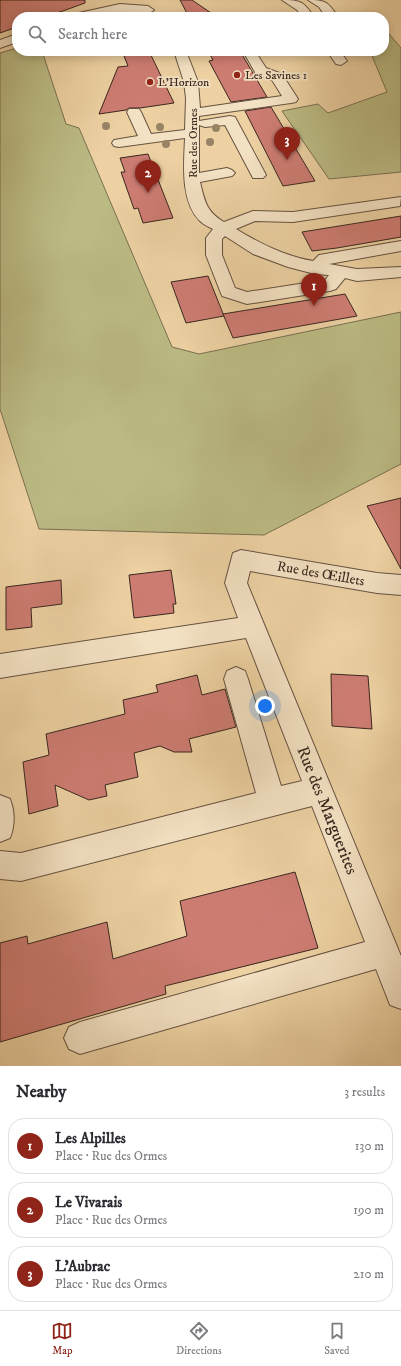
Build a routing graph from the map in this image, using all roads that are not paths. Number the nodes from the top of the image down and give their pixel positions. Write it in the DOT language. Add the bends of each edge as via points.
graph roads {
  1 [pos="288,0"];
  2 [pos="314,0"];
  3 [pos="152,9"];
  4 [pos="101,12"];
  5 [pos="304,12"];
  6 [pos="328,12"];
  7 [pos="12,40"];
  8 [pos="0,44"];
  9 [pos="182,56"];
  10 [pos="252,56"];
  11 [pos="134,112"];
  12 [pos="192,124"];
  13 [pos="146,139"];
  14 [pos="119,143"];
  15 [pos="227,173"];
  16 [pos="258,175"];
  17 [pos="192,179"];
  18 [pos="400,201"];
  19 [pos="223,230"];
  20 [pos="401,246"];
  21 [pos="315,269"];
  22 [pos="401,272"];
  23 [pos="340,273"];
  24 [pos="241,560"];
  25 [pos="401,585"];
  26 [pos="253,626"];
  27 [pos="0,666"];
  28 [pos="236,679"];
  29 [pos="320,790"];
  30 [pos="272,802"];
  31 [pos="0,809"];
  32 [pos="0,828"];
  33 [pos="0,865"];
  34 [pos="384,952"];
  35 [pos="401,994"];
  36 [pos="80,1038"];
  1 -- 5 [label="street"];
  2 -- 6 [label="street"];
  3 -- 4 [label="street" via="120,8"];
  7 -- 8 [label="street"];
  9 -- 12 [label="street, Rue des Ormes" via="191,82"];
  10 -- 12 [label="street" via="261,71 277,77 290,99"];
  11 -- 13 [label="street"];
  12 -- 13 [label="street"];
  12 -- 16 [label="street" via="230,120"];
  12 -- 17 [label="street, Rue des Ormes"];
  13 -- 14 [label="street"];
  15 -- 17 [label="street"];
  17 -- 19 [label="street, Rue des Ormes" via="198,203 206,218"];
  18 -- 19 [label="street" via="293,216 253,216"];
  19 -- 21 [label="street, Rue des Ormes" via="259,250 294,264"];
  19 -- 23 [label="street" via="214,238 213,247 228,292 247,298 330,285"];
  20 -- 21 [label="street" via="325,259"];
  21 -- 23 [label="street, Rue des Ormes"];
  22 -- 23 [label="street, Rue des Ormes" via="357,275"];
  24 -- 25 [label="street, Rue des Œillets"];
  24 -- 26 [label="street, Rue des Marguerites" via="236,583"];
  26 -- 27 [label="street"];
  26 -- 29 [label="street, Rue des Marguerites"];
  28 -- 30 [label="street"];
  29 -- 30 [label="street"];
  29 -- 34 [label="street, Rue des Marguerites"];
  30 -- 33 [label="street" via="21,867"];
  31 -- 32 [label="street"];
  34 -- 35 [label="street, Rue des Marguerites"];
  34 -- 36 [label="street"];
}
